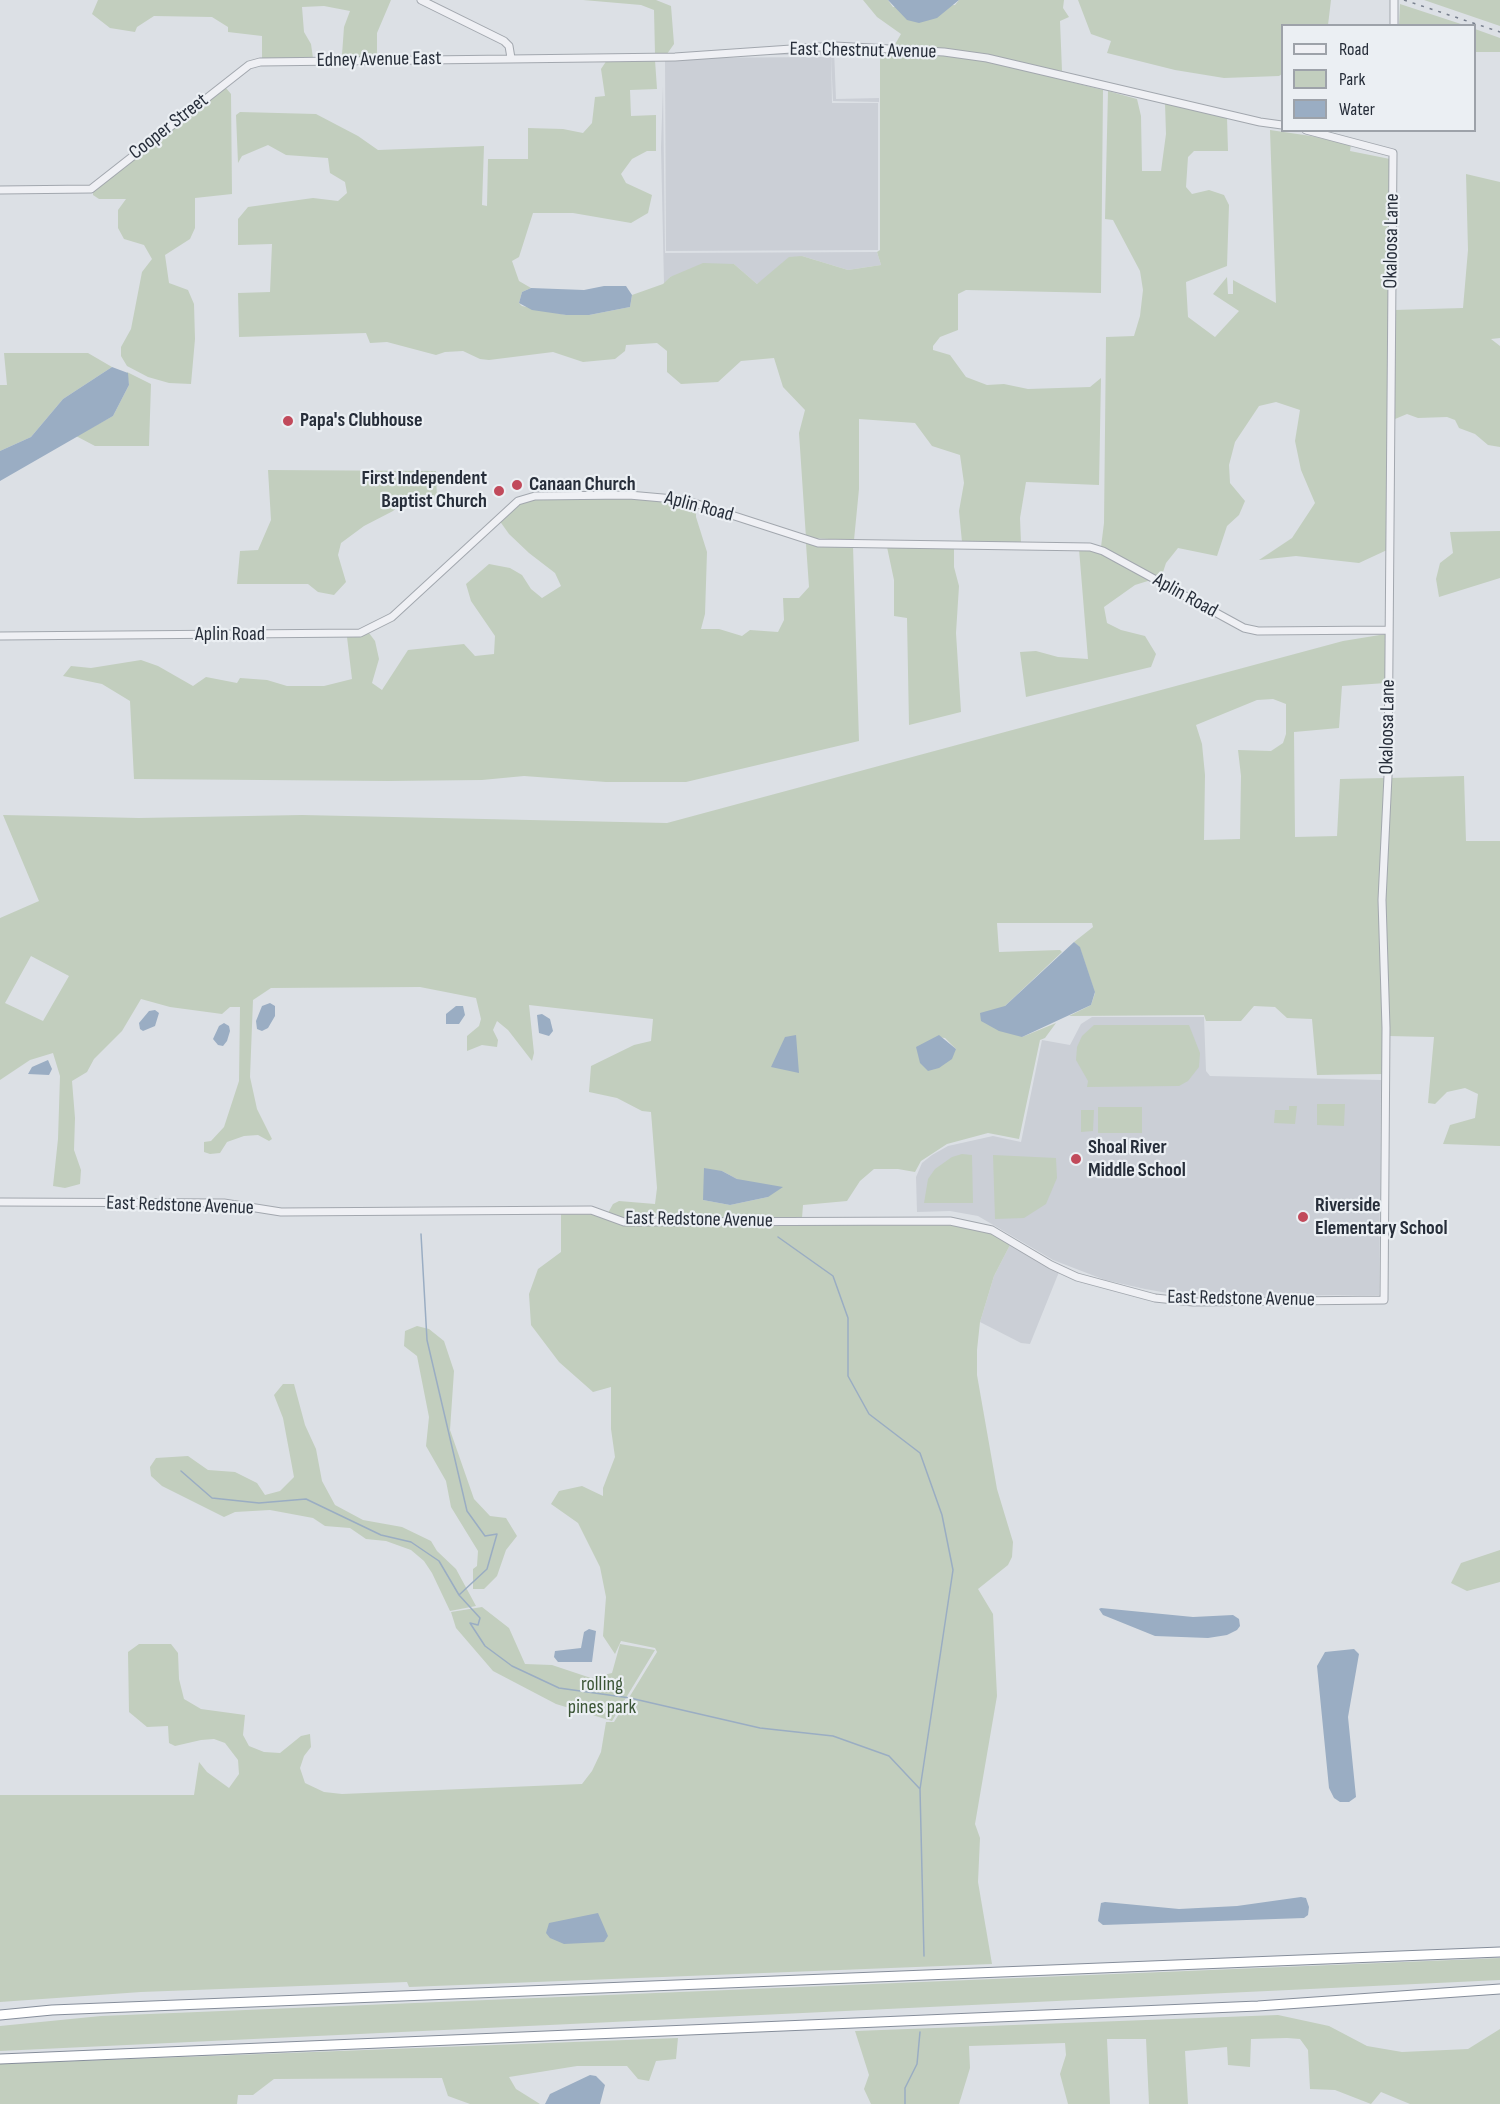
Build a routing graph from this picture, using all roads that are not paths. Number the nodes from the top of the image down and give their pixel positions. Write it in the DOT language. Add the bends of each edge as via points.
graph roads {
  1 [pos="421,0"];
  2 [pos="1394,0"];
  3 [pos="1394,24"];
  4 [pos="511,58"];
  5 [pos="249,65"];
  6 [pos="1281,125"];
  7 [pos="1314,132"];
  8 [pos="0,190"];
  9 [pos="1388,630"];
  10 [pos="0,636"];
  11 [pos="0,1202"];
  12 [pos="1384,1300"];
  13 [pos="1500,1952"];
  14 [pos="1500,1989"];
  15 [pos="0,2014"];
  16 [pos="0,2059"];
  1 -- 4 [label="street" via="504,41"];
  2 -- 3 [label="street"];
  4 -- 5 [label="street, Edney Avenue East"];
  4 -- 6 [label="street, East Chestnut Avenue" via="695,56 835,46 944,52 987,58"];
  5 -- 8 [label="street, Cooper Street" via="91,189"];
  7 -- 9 [label="street, Okaloosa Lane" via="1393,153"];
  9 -- 10 [label="street, Aplin Road" via="1244,628 1096,548 818,543 685,500 661,495 618,495 536,496 518,501 392,617 360,633"];
  9 -- 12 [label="street, Okaloosa Lane" via="1388,776 1382,900 1386,1039"];
  11 -- 12 [label="street, East Redstone Avenue" via="224,1203 281,1212 591,1210 624,1222 950,1221 992,1230 1077,1277 1155,1298 1193,1302"];
  13 -- 15 [label="highway"];
  14 -- 16 [label="highway" via="1258,2006"];
}
